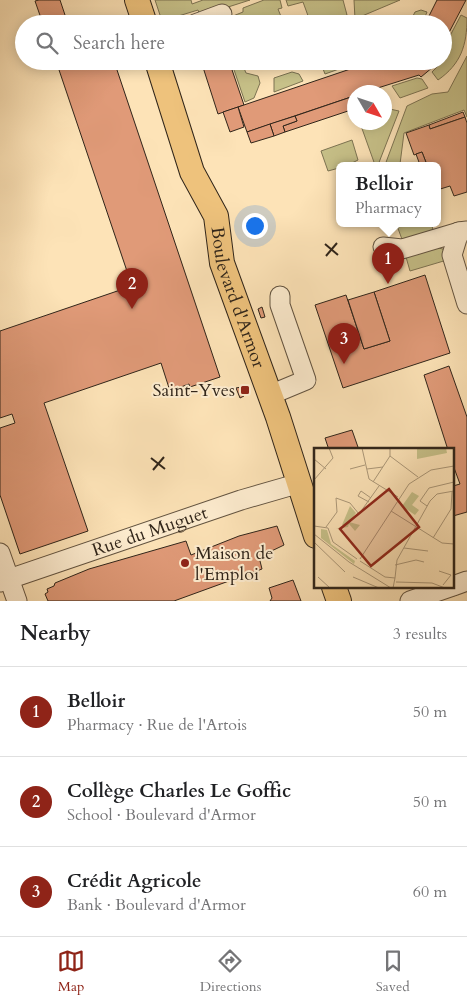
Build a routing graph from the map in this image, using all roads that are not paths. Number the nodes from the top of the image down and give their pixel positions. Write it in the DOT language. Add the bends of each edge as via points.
graph roads {
  1 [pos="137,0"];
  2 [pos="142,15"];
  3 [pos="160,70"];
  4 [pos="463,231"];
  5 [pos="382,247"];
  6 [pos="280,296"];
  7 [pos="467,304"];
  8 [pos="270,395"];
  9 [pos="300,483"];
  10 [pos="314,529"];
  11 [pos="0,552"];
  12 [pos="5,580"];
  13 [pos="467,581"];
  14 [pos="454,586"];
  15 [pos="334,588"];
  16 [pos="447,588"];
  17 [pos="17,601"];
  18 [pos="339,601"];
  19 [pos="410,601"];
  1 -- 2 [label="main road"];
  3 -- 8 [label="main road, Boulevard d'Armor" via="192,172 216,216 222,263"];
  4 -- 5 [label="street" via="402,249"];
  4 -- 7 [label="street" via="452,255"];
  6 -- 8 [label="street" via="280,305 306,380"];
  8 -- 9 [label="main road, Boulevard d'Armor"];
  9 -- 10 [label="main road, Boulevard d'Armor"];
  9 -- 12 [label="street, Rue du Muguet"];
  11 -- 12 [label="street"];
  12 -- 17 [label="street"];
  13 -- 14 [label="street"];
  15 -- 18 [label="main road"];
  16 -- 19 [label="street"];
}
